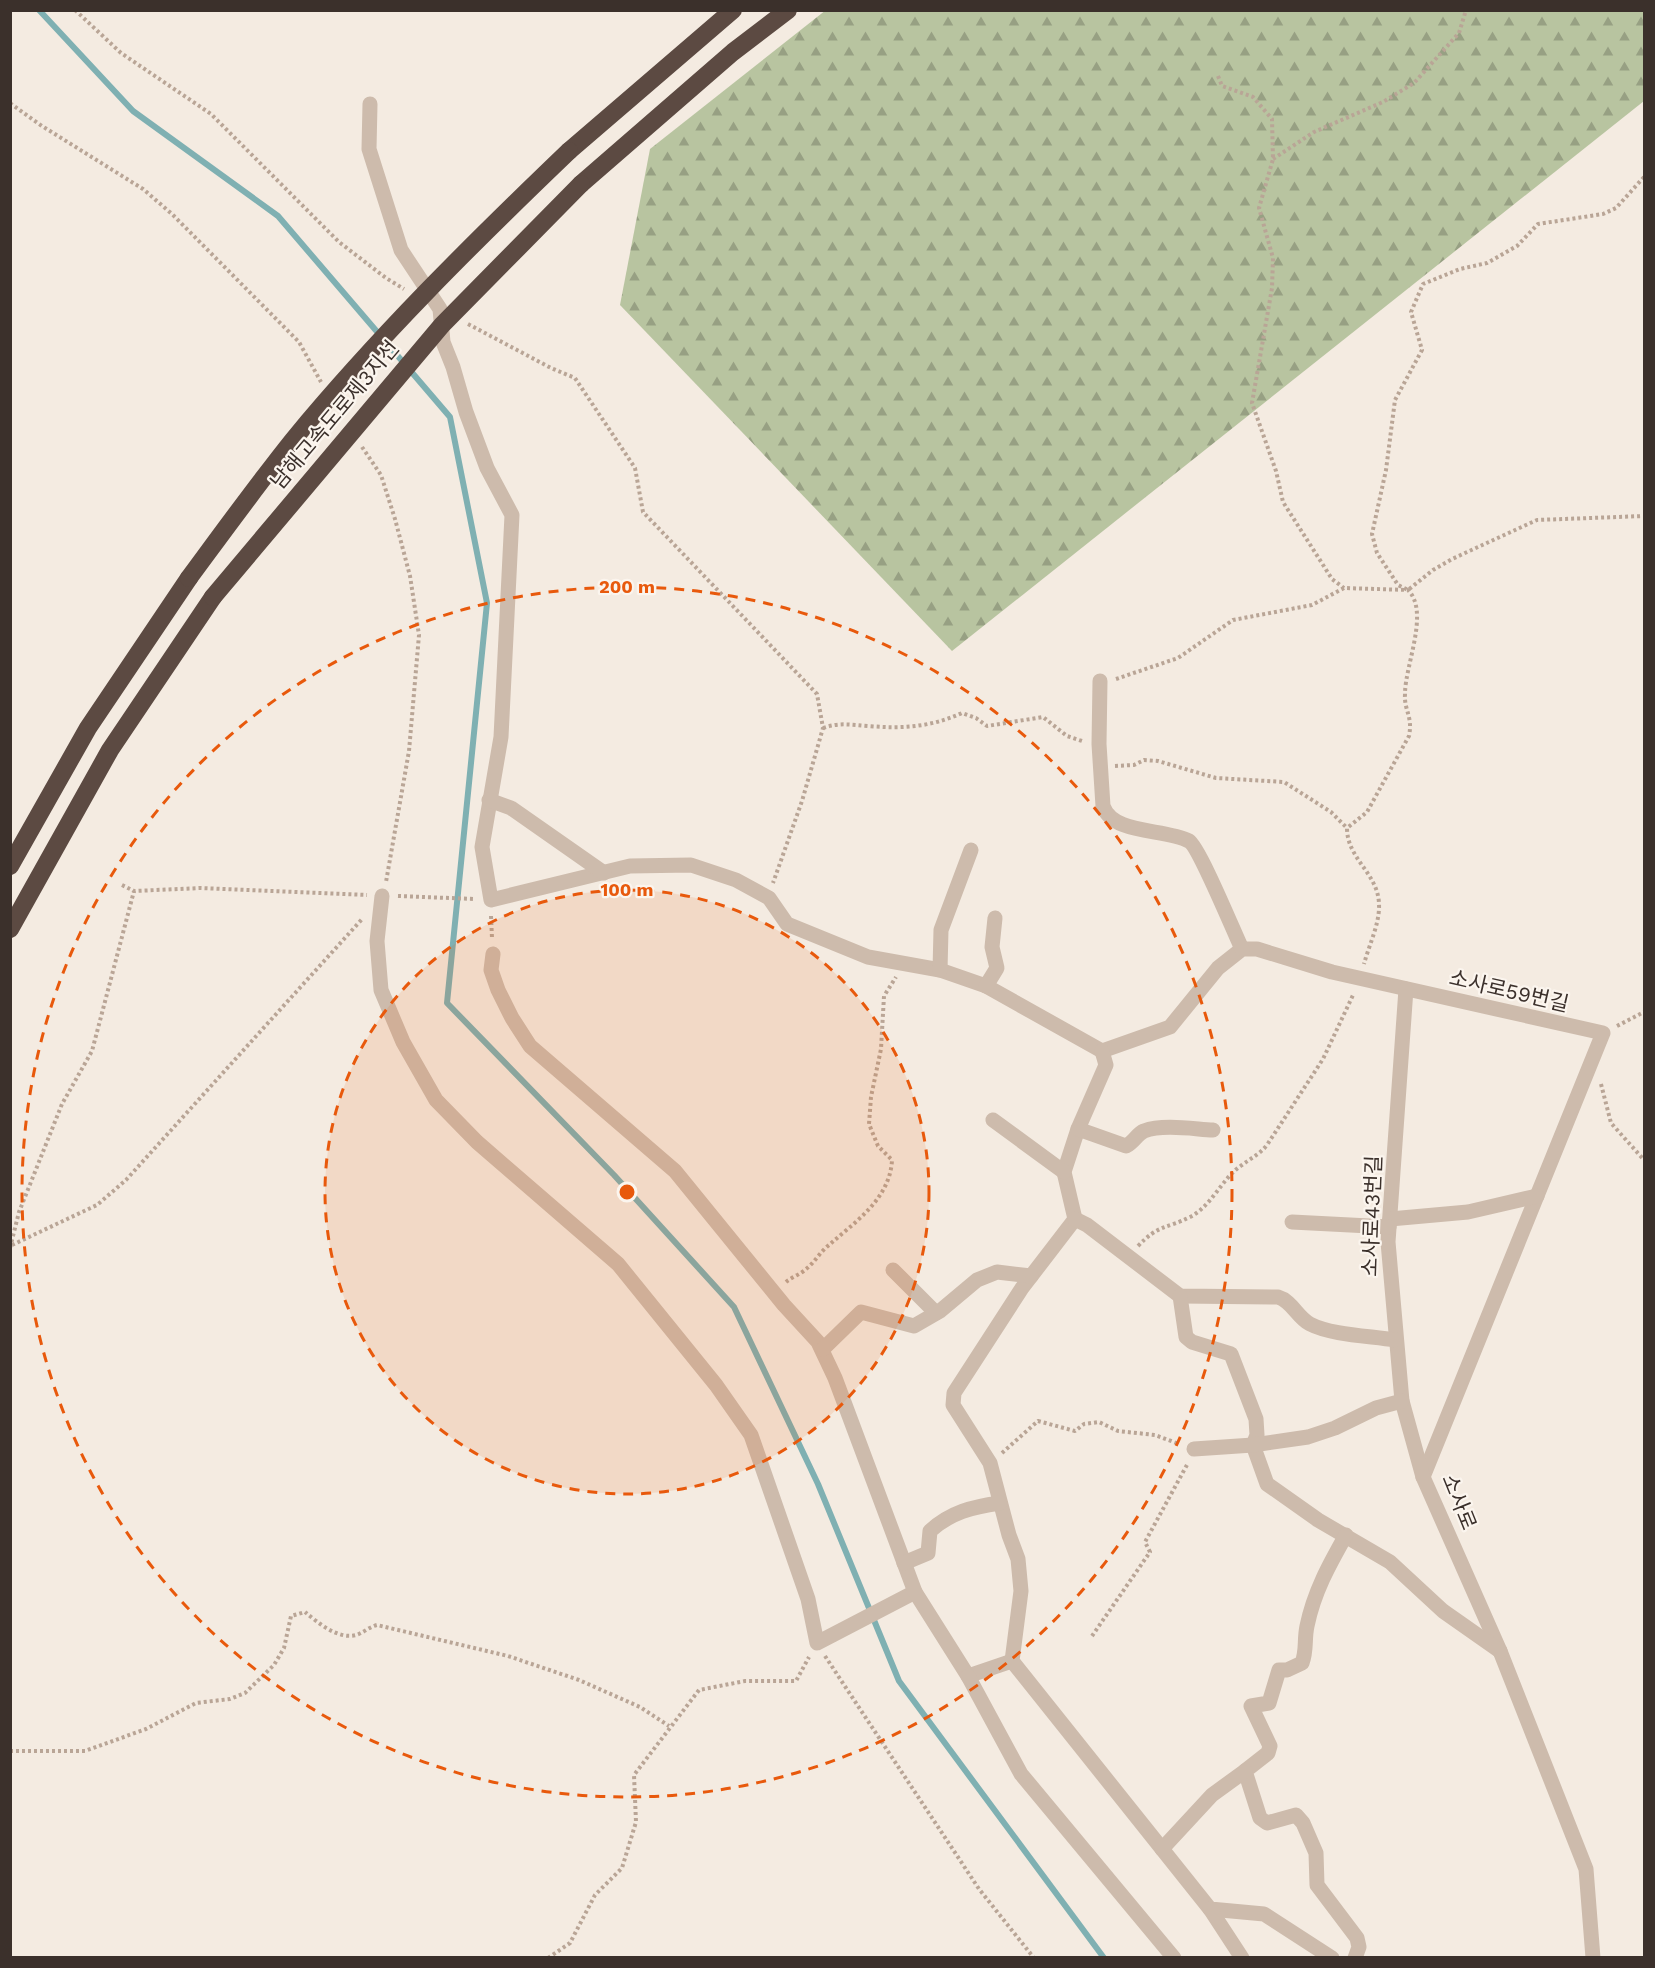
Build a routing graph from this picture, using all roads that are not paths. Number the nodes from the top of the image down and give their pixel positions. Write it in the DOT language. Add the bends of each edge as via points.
graph roads {
  1 [pos="733,10"];
  2 [pos="788,10"];
  3 [pos="370,104"];
  4 [pos="1100,681"];
  5 [pos="489,800"];
  6 [pos="971,850"];
  7 [pos="10,866"];
  8 [pos="604,873"];
  9 [pos="388,896"];
  10 [pos="995,918"];
  11 [pos="10,929"];
  12 [pos="1242,949"];
  13 [pos="493,954"];
  14 [pos="940,970"];
  15 [pos="986,986"];
  16 [pos="1406,989"];
  17 [pos="1603,1033"];
  18 [pos="1102,1051"];
  19 [pos="993,1120"];
  20 [pos="1078,1129"];
  21 [pos="1213,1130"];
  22 [pos="1064,1172"];
  23 [pos="1537,1196"];
  24 [pos="1075,1219"];
  25 [pos="1292,1222"];
  26 [pos="1389,1223"];
  27 [pos="893,1270"];
  28 [pos="1031,1276"];
  29 [pos="1180,1296"];
  30 [pos="936,1313"];
  31 [pos="1395,1340"];
  32 [pos="823,1349"];
  33 [pos="1402,1401"];
  34 [pos="1253,1445"];
  35 [pos="1194,1449"];
  36 [pos="1423,1477"];
  37 [pos="1000,1503"];
  38 [pos="1346,1535"];
  39 [pos="904,1563"];
  40 [pos="915,1592"];
  41 [pos="1500,1651"];
  42 [pos="1012,1661"];
  43 [pos="968,1677"];
  44 [pos="1245,1771"];
  45 [pos="1162,1849"];
  46 [pos="1210,1909"];
  47 [pos="1174,1958"];
  48 [pos="1242,1958"];
  49 [pos="1332,1958"];
  50 [pos="1356,1958"];
  51 [pos="1593,1958"];
  1 -- 7 [label="highway, 남해고속도로제3지선, bridge" via="569,151 474,242 293,440 189,578 88,728"];
  2 -- 11 [label="highway, 남해고속도로제3지선, bridge" via="733,52 581,184 434,333 213,597 110,750"];
  3 -- 5 [label="street" via="369,149 401,250 440,309 443,342 466,412 487,468 512,515 501,737"];
  4 -- 12 [label="street" via="1099,744 1102,806 1106,815 1120,825 1191,842"];
  5 -- 8 [label="street" via="511,808"];
  5 -- 8 [label="street" via="482,847 491,900"];
  6 -- 14 [label="street" via="941,930"];
  8 -- 14 [label="street" via="630,866 691,865 736,880 769,898 787,924 868,957"];
  9 -- 40 [label="street" via="377,941 381,990 436,1100 477,1142 618,1264 745,1426 808,1599 817,1643"];
  10 -- 15 [label="street" via="992,947 998,968"];
  12 -- 16 [label="street, 소사로59번길" via="1257,949"];
  12 -- 18 [label="street" via="1218,968 1170,1027"];
  13 -- 32 [label="street" via="491,970 498,990 530,1046 675,1171"];
  14 -- 15 [label="street"];
  15 -- 18 [label="street"];
  16 -- 17 [label="street, 소사로59번길"];
  16 -- 26 [label="street, 소사로43번길"];
  17 -- 23 [label="street, 소사로"];
  18 -- 20 [label="street" via="1106,1065"];
  19 -- 22 [label="street"];
  20 -- 21 [label="street" via="1126,1146 1151,1129"];
  20 -- 22 [label="street"];
  22 -- 24 [label="street"];
  23 -- 26 [label="street" via="1468,1212"];
  23 -- 36 [label="street, 소사로"];
  24 -- 28 [label="street"];
  24 -- 29 [label="street"];
  25 -- 26 [label="street"];
  26 -- 31 [label="street, 소사로43번길"];
  27 -- 30 [label="street"];
  28 -- 30 [label="street" via="997,1272 977,1280"];
  28 -- 37 [label="street" via="954,1393 953,1405 990,1463"];
  29 -- 31 [label="street" via="1278,1296 1286,1299 1308,1323 1320,1328"];
  29 -- 34 [label="street" via="1186,1337 1231,1354 1256,1419"];
  30 -- 32 [label="street" via="914,1326 861,1312"];
  31 -- 33 [label="street, 소사로43번길"];
  32 -- 39 [label="street"];
  33 -- 34 [label="street" via="1308,1437"];
  33 -- 36 [label="street, 소사로43번길"];
  34 -- 35 [label="street"];
  34 -- 38 [label="street" via="1267,1484"];
  36 -- 41 [label="street, 소사로"];
  37 -- 39 [label="street" via="946,1516 930,1531 928,1553"];
  37 -- 42 [label="street" via="1018,1559 1020,1580"];
  38 -- 41 [label="street" via="1390,1562 1443,1611"];
  38 -- 44 [label="street" via="1322,1576 1307,1626 1307,1650 1302,1663 1280,1670 1269,1703 1251,1706 1270,1746 1268,1753"];
  39 -- 40 [label="street"];
  40 -- 43 [label="street"];
  41 -- 51 [label="street, 소사로" via="1586,1869"];
  42 -- 43 [label="street"];
  42 -- 45 [label="street"];
  43 -- 47 [label="street" via="1022,1774"];
  44 -- 45 [label="street" via="1212,1795"];
  44 -- 50 [label="street" via="1260,1818 1267,1823 1296,1815 1303,1823 1316,1853 1317,1885 1354,1932 1359,1947"];
  45 -- 46 [label="street"];
  46 -- 48 [label="street"];
  46 -- 49 [label="street" via="1264,1914"];
}
